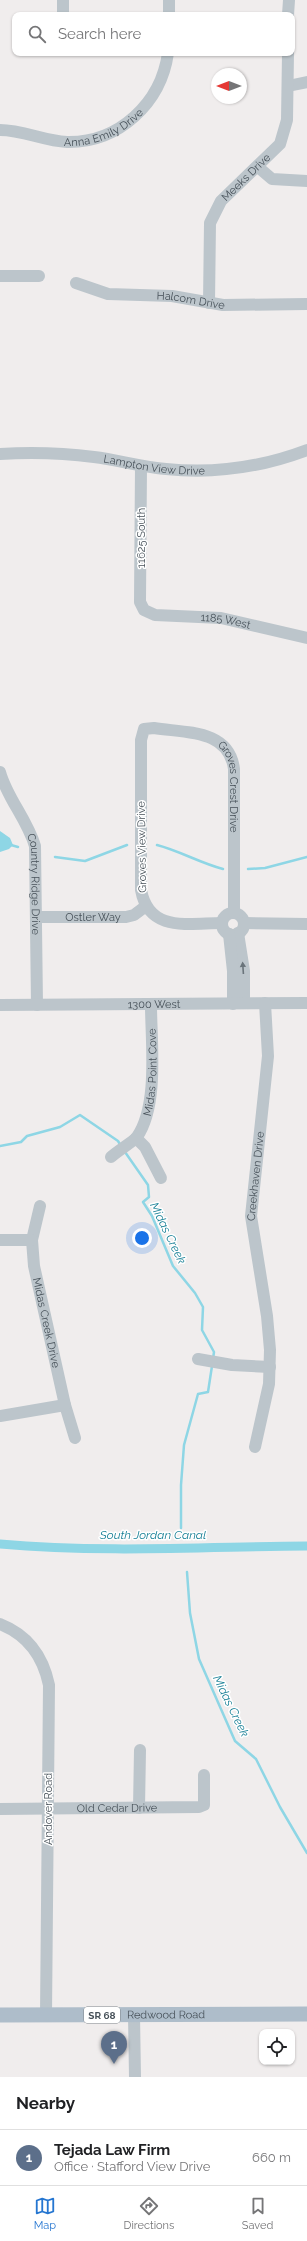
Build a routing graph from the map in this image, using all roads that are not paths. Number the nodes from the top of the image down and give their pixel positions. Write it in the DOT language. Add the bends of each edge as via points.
graph roads {
  1 [pos="64,0"];
  2 [pos="169,0"];
  3 [pos="289,0"];
  4 [pos="63,12"];
  5 [pos="169,12"];
  6 [pos="288,12"];
  7 [pos="167,56"];
  8 [pos="288,56"];
  9 [pos="307,82"];
  10 [pos="288,86"];
  11 [pos="0,130"];
  12 [pos="258,167"];
  13 [pos="307,181"];
  14 [pos="0,276"];
  15 [pos="39,276"];
  16 [pos="76,283"];
  17 [pos="209,303"];
  18 [pos="307,304"];
  19 [pos="307,450"];
  20 [pos="0,454"];
  21 [pos="141,466"];
  22 [pos="144,610"];
  23 [pos="307,638"];
  24 [pos="144,729"];
  25 [pos="0,772"];
  26 [pos="146,906"];
  27 [pos="234,913"];
  28 [pos="37,917"];
  29 [pos="222,923"];
  30 [pos="307,924"];
  31 [pos="237,930"];
  32 [pos="265,1003"];
  33 [pos="307,1003"];
  34 [pos="0,1004"];
  35 [pos="37,1004"];
  36 [pos="239,1004"];
  37 [pos="151,1005"];
  38 [pos="132,1141"];
  39 [pos="111,1157"];
  40 [pos="161,1178"];
  41 [pos="40,1206"];
  42 [pos="0,1240"];
  43 [pos="32,1240"];
  44 [pos="198,1359"];
  45 [pos="270,1367"];
  46 [pos="65,1405"];
  47 [pos="0,1416"];
  48 [pos="76,1438"];
  49 [pos="255,1447"];
  50 [pos="0,1624"];
  51 [pos="140,1750"];
  52 [pos="204,1775"];
  53 [pos="139,1808"];
  54 [pos="0,1809"];
  55 [pos="48,1809"];
  56 [pos="307,2014"];
  57 [pos="0,2015"];
  58 [pos="46,2015"];
  59 [pos="134,2015"];
  60 [pos="135,2077"];
  1 -- 4 [label="street"];
  2 -- 5 [label="street"];
  3 -- 6 [label="street"];
  7 -- 11 [label="street, Anna Emily Drive" via="163,76 152,98 131,120 115,130 87,140 67,142"];
  8 -- 10 [label="street, Meeks Drive"];
  9 -- 10 [label="street"];
  10 -- 12 [label="street, Meeks Drive" via="284,137"];
  12 -- 13 [label="street" via="266,176 276,180"];
  12 -- 17 [label="street, Meeks Drive" via="221,201 213,215 209,235"];
  14 -- 15 [label="street"];
  16 -- 17 [label="street, Halcom Drive" via="108,294 172,296"];
  17 -- 18 [label="street, Halcom Drive"];
  19 -- 21 [label="street, Lampton View Drive" via="265,463 216,470 178,470"];
  20 -- 21 [label="street, Lampton View Drive" via="93,457"];
  21 -- 22 [label="street, 11625 South" via="140,602"];
  22 -- 23 [label="street, 1185 West" via="155,615 221,618"];
  24 -- 26 [label="street, Groves View Drive" via="141,740 141,890"];
  24 -- 27 [label="street, Groves Crest Drive" via="154,728 212,738 223,744 231,755 234,769"];
  25 -- 28 [label="street, Country Ridge Drive" via="35,846"];
  26 -- 28 [label="street, Ostler Way" via="134,915 126,917"];
  26 -- 29 [label="street, Groves View Drive" via="152,914 168,922"];
  27 -- 29 [label="street" via="227,914"];
  27 -- 31 [label="street" via="240,915"];
  28 -- 35 [label="street, Country Ridge Drive"];
  29 -- 31 [label="street" via="223,930"];
  30 -- 31 [label="street"];
  31 -- 36 [label="street" via="244,970"];
  32 -- 33 [label="street, 1300 West"];
  32 -- 36 [label="street, 1300 West"];
  32 -- 45 [label="street, Creekhaven Drive" via="268,1056 251,1216 267,1316"];
  34 -- 35 [label="street, 1300 West"];
  35 -- 37 [label="street, 1300 West"];
  36 -- 37 [label="street, 1300 West"];
  37 -- 38 [label="street, Midas Point Cove" via="151,1102 146,1117"];
  38 -- 39 [label="street, Midas Point Cove"];
  38 -- 40 [label="street" via="145,1147"];
  41 -- 43 [label="street, Midas Creek Drive"];
  42 -- 43 [label="street"];
  43 -- 46 [label="street, Midas Creek Drive" via="34,1266"];
  44 -- 45 [label="street" via="232,1365"];
  45 -- 49 [label="street, Creekhaven Drive" via="270,1384"];
  46 -- 47 [label="street"];
  46 -- 48 [label="street, Midas Creek Drive"];
  50 -- 55 [label="street, Andover Road" via="15,1630 30,1643 46,1672 49,1685"];
  51 -- 53 [label="street"];
  52 -- 53 [label="street, Old Cedar Drive" via="204,1805 190,1809"];
  53 -- 55 [label="street, Old Cedar Drive"];
  54 -- 55 [label="street, Old Cedar Drive"];
  55 -- 58 [label="street, Andover Road"];
  56 -- 59 [label="main road, Redwood Road / SR 68"];
  57 -- 58 [label="main road, Redwood Road / SR 68"];
  58 -- 59 [label="main road, Redwood Road / SR 68"];
  59 -- 60 [label="street"];
}
